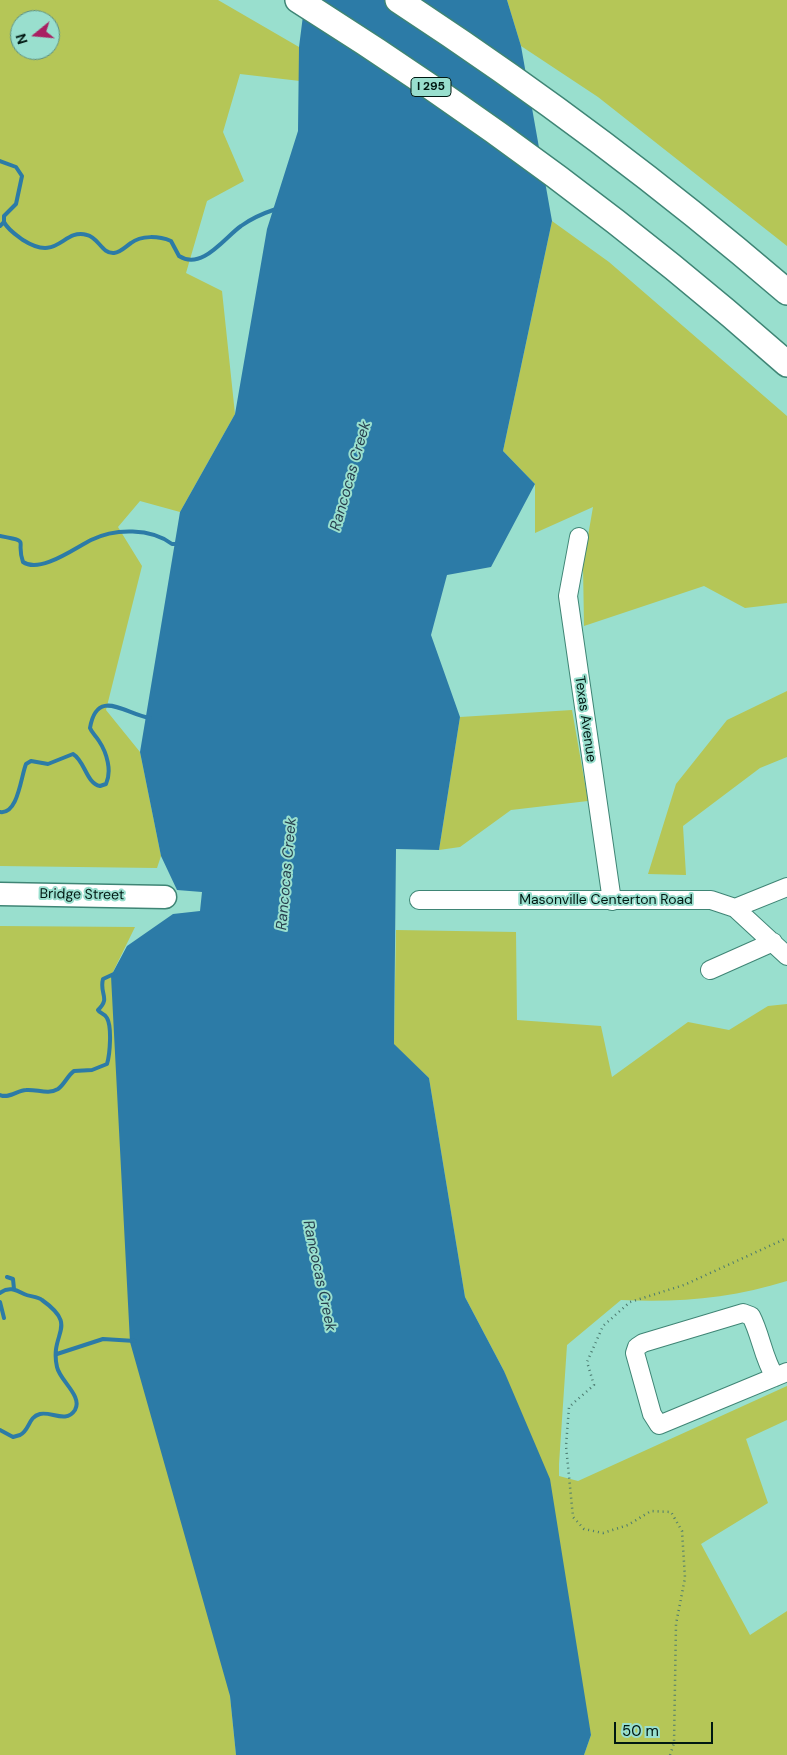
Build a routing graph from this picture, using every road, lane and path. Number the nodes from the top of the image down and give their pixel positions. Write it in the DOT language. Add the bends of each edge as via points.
graph roads {
  1 [pos="298,0"];
  2 [pos="398,0"];
  3 [pos="787,292"];
  4 [pos="787,364"];
  5 [pos="579,537"];
  6 [pos="787,887"];
  7 [pos="0,894"];
  8 [pos="165,896"];
  9 [pos="419,900"];
  10 [pos="612,901"];
  11 [pos="735,908"];
  12 [pos="773,942"];
  13 [pos="787,956"];
  14 [pos="710,970"];
  15 [pos="787,1238"];
  16 [pos="781,1374"];
  17 [pos="670,1755"];
  1 -- 4 [label="highway, I 295" via="431,87 560,179 688,279"];
  2 -- 3 [label="highway" via="542,97 643,173"];
  5 -- 10 [label="street, Texas Avenue" via="568,596"];
  6 -- 11 [label="street"];
  7 -- 8 [label="main road, Bridge Street"];
  9 -- 10 [label="street, Masonville Centerton Road"];
  10 -- 11 [label="street, Masonville Centerton Road" via="711,900"];
  11 -- 12 [label="street"];
  12 -- 13 [label="street"];
  12 -- 14 [label="street"];
  15 -- 17 [label="path" via="684,1285 630,1302 604,1326 587,1362 594,1385 569,1407 566,1446 574,1517 584,1529 603,1532 658,1511 672,1512 682,1531 685,1578 676,1624 674,1743"];
  16 -- 16 [label="street" via="659,1425 652,1414 635,1353 643,1343 743,1313 751,1316 766,1358"];
}
